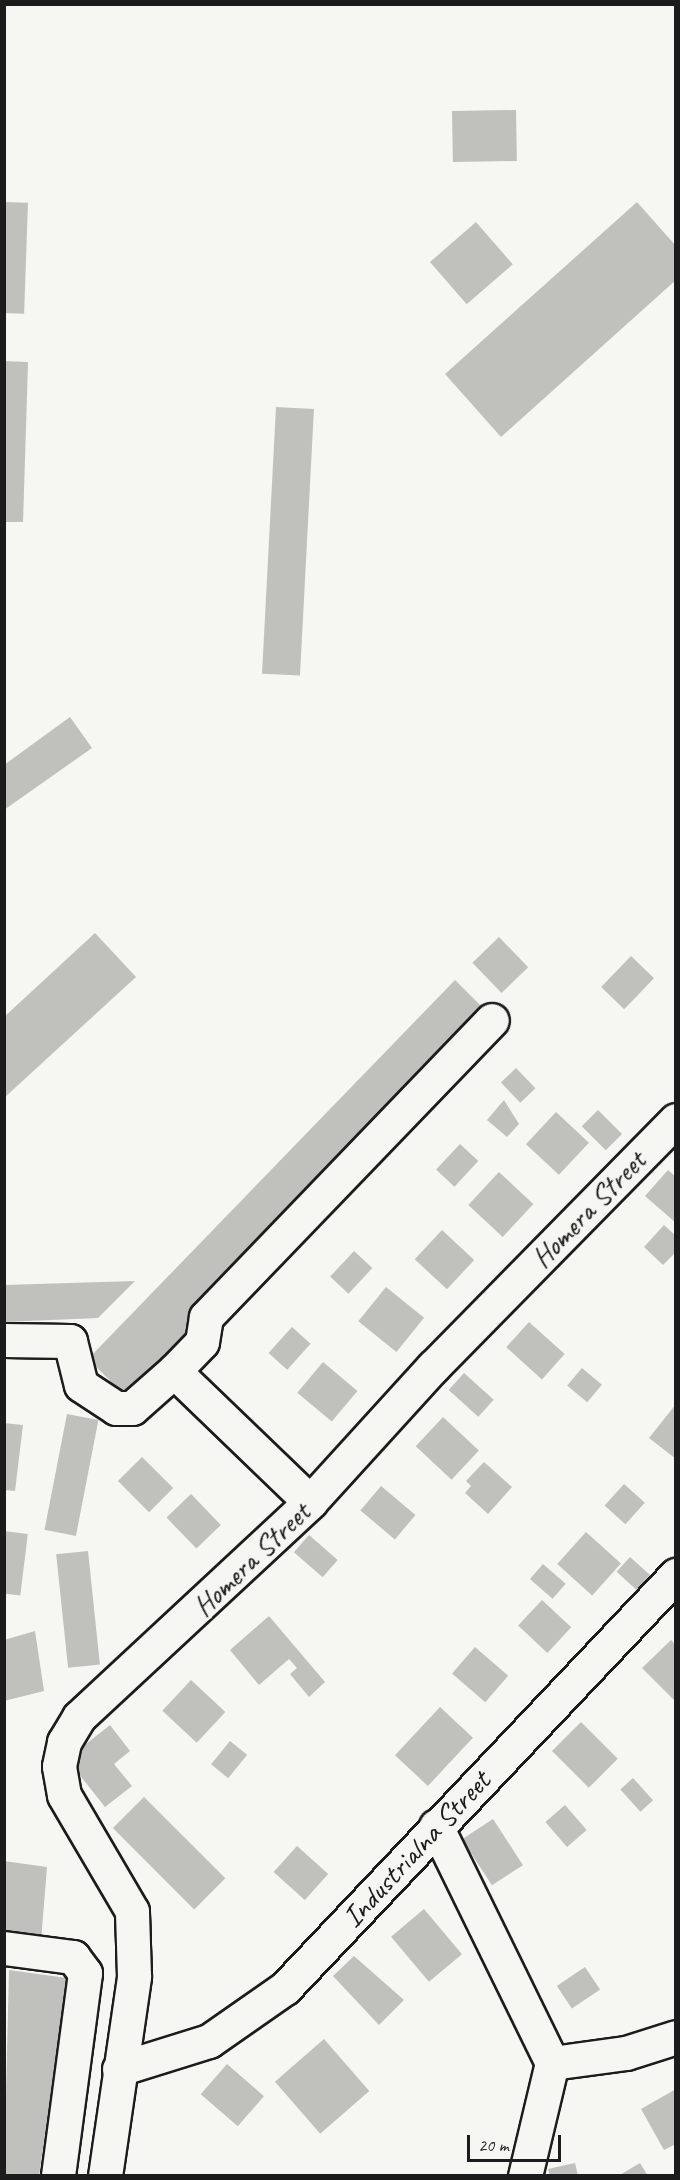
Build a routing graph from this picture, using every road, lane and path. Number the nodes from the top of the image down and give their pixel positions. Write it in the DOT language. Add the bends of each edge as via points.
graph roads {
  1 [pos="492,1020"];
  2 [pos="675,1120"];
  3 [pos="4,1340"];
  4 [pos="174,1371"];
  5 [pos="310,1502"];
  6 [pos="675,1575"];
  7 [pos="436,1826"];
  8 [pos="4,1948"];
  9 [pos="675,2037"];
  10 [pos="552,2063"];
  11 [pos="119,2069"];
  12 [pos="58,2175"];
  13 [pos="105,2175"];
  14 [pos="525,2175"];
  1 -- 4 [label="street" via="206,1317 202,1342"];
  2 -- 5 [label="street, Homera Street" via="433,1367"];
  3 -- 4 [label="street" via="70,1341 81,1385 116,1408 132,1408"];
  4 -- 5 [label="street"];
  5 -- 11 [label="street, Homera Street" via="79,1717 64,1742 59,1766 64,1795 132,1911 134,1976"];
  6 -- 7 [label="street, Industrialna Street"];
  7 -- 10 [label="street"];
  7 -- 11 [label="street, Industrialna Street" via="285,1988 254,2013 209,2041"];
  8 -- 12 [label="street" via="73,1957 85,1973"];
  9 -- 10 [label="street" via="626,2053"];
  10 -- 14 [label="street"];
  11 -- 13 [label="street, Homera Street"];
}
